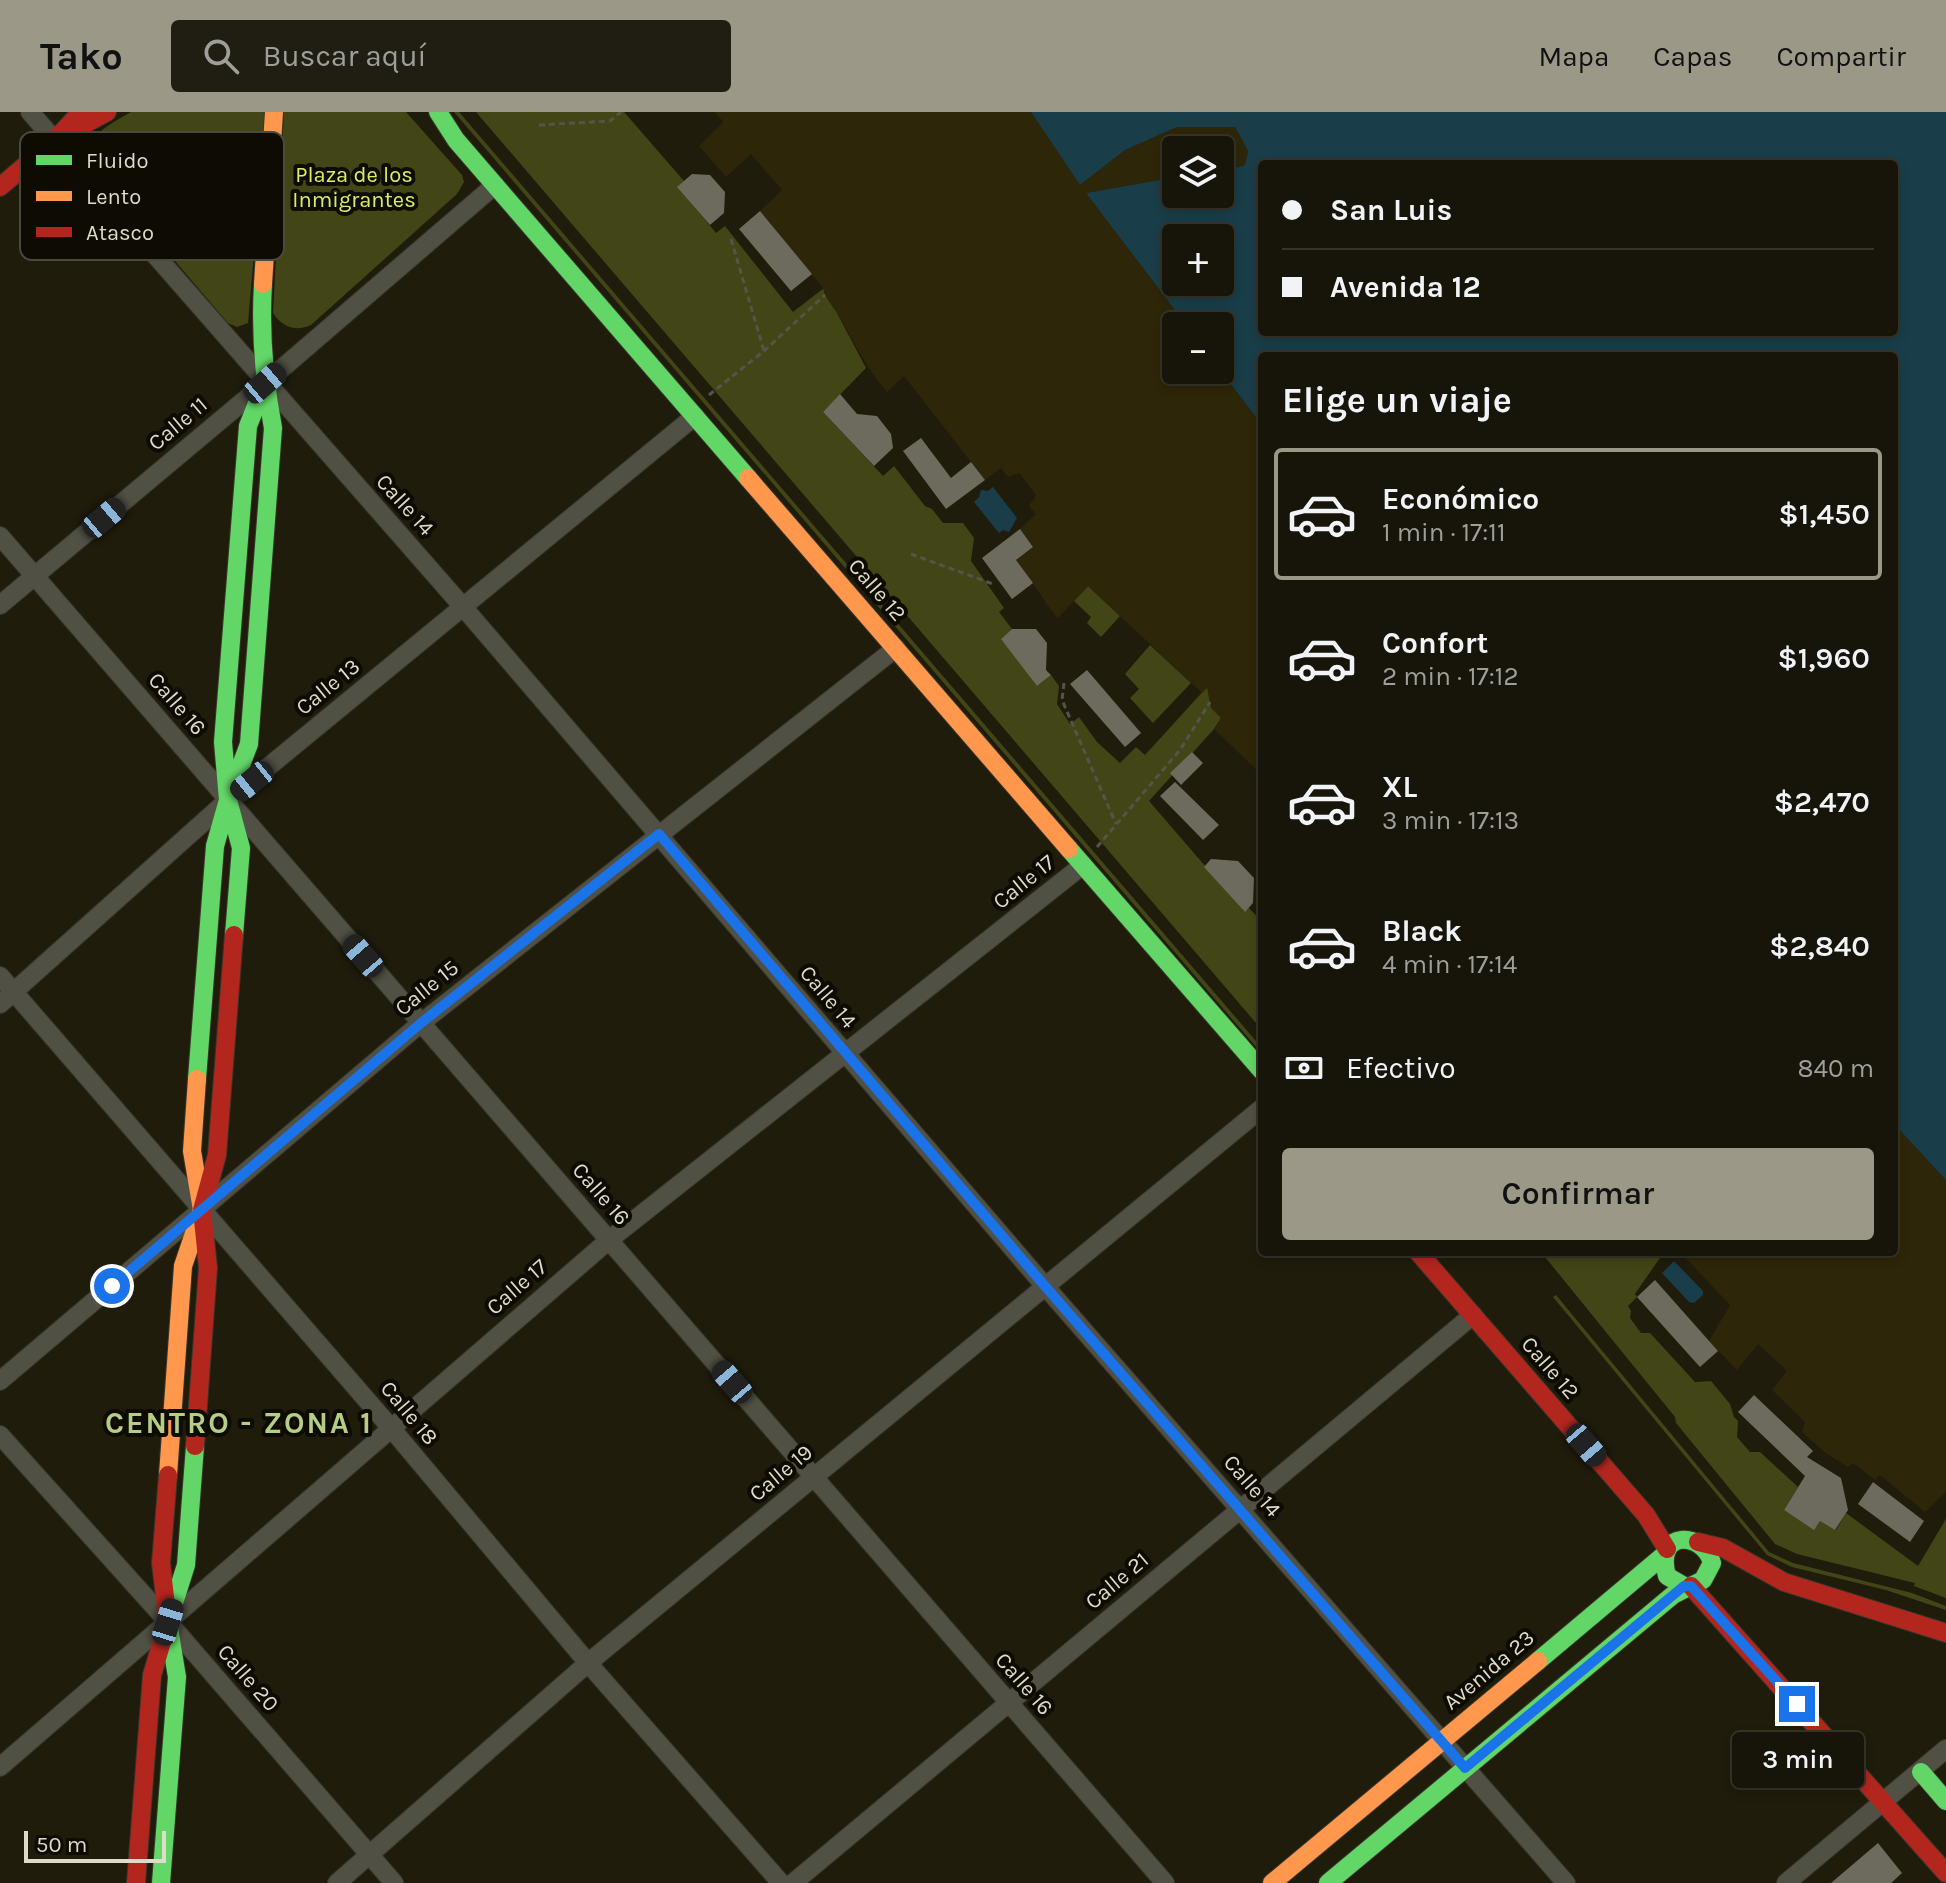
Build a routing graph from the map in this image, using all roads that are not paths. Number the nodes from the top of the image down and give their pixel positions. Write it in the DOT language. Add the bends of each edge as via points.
graph roads {
  1 [pos="30,112"];
  2 [pos="81,112"];
  3 [pos="107,112"];
  4 [pos="274,112"];
  5 [pos="422,112"];
  6 [pos="438,112"];
  7 [pos="47,132"];
  8 [pos="62,132"];
  9 [pos="70,132"];
  10 [pos="273,132"];
  11 [pos="456,140"];
  12 [pos="20,170"];
  13 [pos="495,185"];
  14 [pos="0,187"];
  15 [pos="158,260"];
  16 [pos="265,260"];
  17 [pos="265,383"];
  18 [pos="695,416"];
  19 [pos="0,536"];
  20 [pos="35,576"];
  21 [pos="0,605"];
  22 [pos="464,608"];
  23 [pos="896,648"];
  24 [pos="228,800"];
  25 [pos="659,834"];
  26 [pos="1083,865"];
  27 [pos="0,976"];
  28 [pos="7,998"];
  29 [pos="421,1023"];
  30 [pos="846,1054"];
  31 [pos="1258,1066"];
  32 [pos="1258,1111"];
  33 [pos="202,1210"];
  34 [pos="609,1240"];
  35 [pos="1421,1256"];
  36 [pos="1044,1285"];
  37 [pos="1473,1315"];
  38 [pos="0,1381"];
  39 [pos="391,1428"];
  40 [pos="0,1435"];
  41 [pos="814,1477"];
  42 [pos="1241,1509"];
  43 [pos="1646,1515"];
  44 [pos="1694,1540"];
  45 [pos="1665,1552"];
  46 [pos="1688,1586"];
  47 [pos="168,1622"];
  48 [pos="1946,1633"];
  49 [pos="588,1663"];
  50 [pos="1009,1703"];
  51 [pos="1442,1741"];
  52 [pos="1946,1749"];
  53 [pos="0,1767"];
  54 [pos="1465,1768"];
  55 [pos="1921,1772"];
  56 [pos="1946,1801"];
  57 [pos="1885,1803"];
  58 [pos="370,1855"];
  59 [pos="1946,1873"];
  60 [pos="136,1883"];
  61 [pos="161,1883"];
  62 [pos="337,1883"];
  63 [pos="394,1883"];
  64 [pos="781,1883"];
  65 [pos="793,1883"];
  66 [pos="1165,1883"];
  67 [pos="1272,1883"];
  68 [pos="1328,1883"];
  69 [pos="1566,1883"];
  70 [pos="1786,1883"];
  1 -- 7 [label="street, Calle 14"];
  2 -- 8 [label="main road"];
  3 -- 9 [label="main road"];
  4 -- 10 [label="main road"];
  5 -- 11 [label="main road"];
  6 -- 11 [label="main road"];
  11 -- 13 [label="main road, Calle 12"];
  12 -- 14 [label="main road"];
  13 -- 17 [label="street, Calle 11"];
  13 -- 18 [label="main road, Calle 12"];
  15 -- 17 [label="street, Calle 14"];
  16 -- 17 [label="main road"];
  17 -- 20 [label="street, Calle 11"];
  17 -- 22 [label="street, Calle 14"];
  17 -- 24 [label="main road" via="273,428 249,744"];
  18 -- 22 [label="street, Calle 13"];
  18 -- 23 [label="main road, Calle 12"];
  19 -- 20 [label="street, Calle 16"];
  20 -- 21 [label="street, Calle 11"];
  20 -- 24 [label="street, Calle 16"];
  22 -- 24 [label="street, Calle 13"];
  22 -- 25 [label="street, Calle 14"];
  23 -- 25 [label="street, Calle 15"];
  23 -- 26 [label="main road, Calle 12"];
  24 -- 28 [label="street, Calle 13"];
  24 -- 29 [label="street, Calle 16"];
  24 -- 33 [label="main road" via="241,848 217,1155"];
  25 -- 29 [label="street, Calle 15"];
  25 -- 30 [label="street, Calle 14"];
  26 -- 30 [label="street, Calle 17"];
  26 -- 31 [label="main road, Calle 12"];
  27 -- 28 [label="street, Calle 18"];
  28 -- 33 [label="street, Calle 18"];
  29 -- 33 [label="street, Calle 15"];
  29 -- 34 [label="street, Calle 16"];
  30 -- 34 [label="street, Calle 17"];
  30 -- 36 [label="street, Calle 14"];
  32 -- 36 [label="street, Calle 19"];
  33 -- 38 [label="street, Calle 15"];
  33 -- 39 [label="street, Calle 18"];
  33 -- 47 [label="main road" via="208,1268 186,1565"];
  34 -- 39 [label="street, Calle 17"];
  34 -- 41 [label="street, Calle 16"];
  35 -- 37 [label="main road, Calle 12"];
  36 -- 41 [label="street, Calle 19"];
  36 -- 42 [label="street, Calle 14"];
  37 -- 42 [label="street, Calle 21"];
  37 -- 43 [label="main road, Calle 12"];
  39 -- 47 [label="street, Calle 17"];
  39 -- 49 [label="street, Calle 18"];
  40 -- 47 [label="street, Calle 20"];
  41 -- 49 [label="street, Calle 19"];
  41 -- 50 [label="street, Calle 16"];
  42 -- 50 [label="street, Calle 21"];
  42 -- 51 [label="street, Calle 14"];
  43 -- 44 [label="main road, Calle 12"];
  43 -- 45 [label="main road, Calle 12"];
  44 -- 45 [label="main road" via="1677,1541"];
  44 -- 46 [label="main road" via="1708,1552 1710,1567 1704,1579"];
  44 -- 48 [label="main road, Calle 12" via="1723,1548 1784,1582"];
  45 -- 46 [label="main road" via="1667,1576"];
  45 -- 51 [label="main road, Avenida 23"];
  46 -- 54 [label="main road"];
  46 -- 57 [label="main road"];
  47 -- 53 [label="street, Calle 17"];
  47 -- 58 [label="street, Calle 20"];
  47 -- 60 [label="main road" via="152,1675"];
  47 -- 61 [label="main road" via="177,1677"];
  49 -- 58 [label="street, Calle 19"];
  49 -- 64 [label="street, Calle 18"];
  50 -- 65 [label="street, Calle 21"];
  50 -- 66 [label="street, Calle 16"];
  51 -- 54 [label="street, Calle 14"];
  51 -- 67 [label="main road, Avenida 23"];
  52 -- 55 [label="street"];
  54 -- 68 [label="main road"];
  54 -- 69 [label="street, Calle 14"];
  55 -- 56 [label="main road"];
  55 -- 57 [label="street"];
  57 -- 59 [label="main road"];
  57 -- 70 [label="street"];
  58 -- 62 [label="street, Calle 19"];
  58 -- 63 [label="street, Calle 20"];
}
